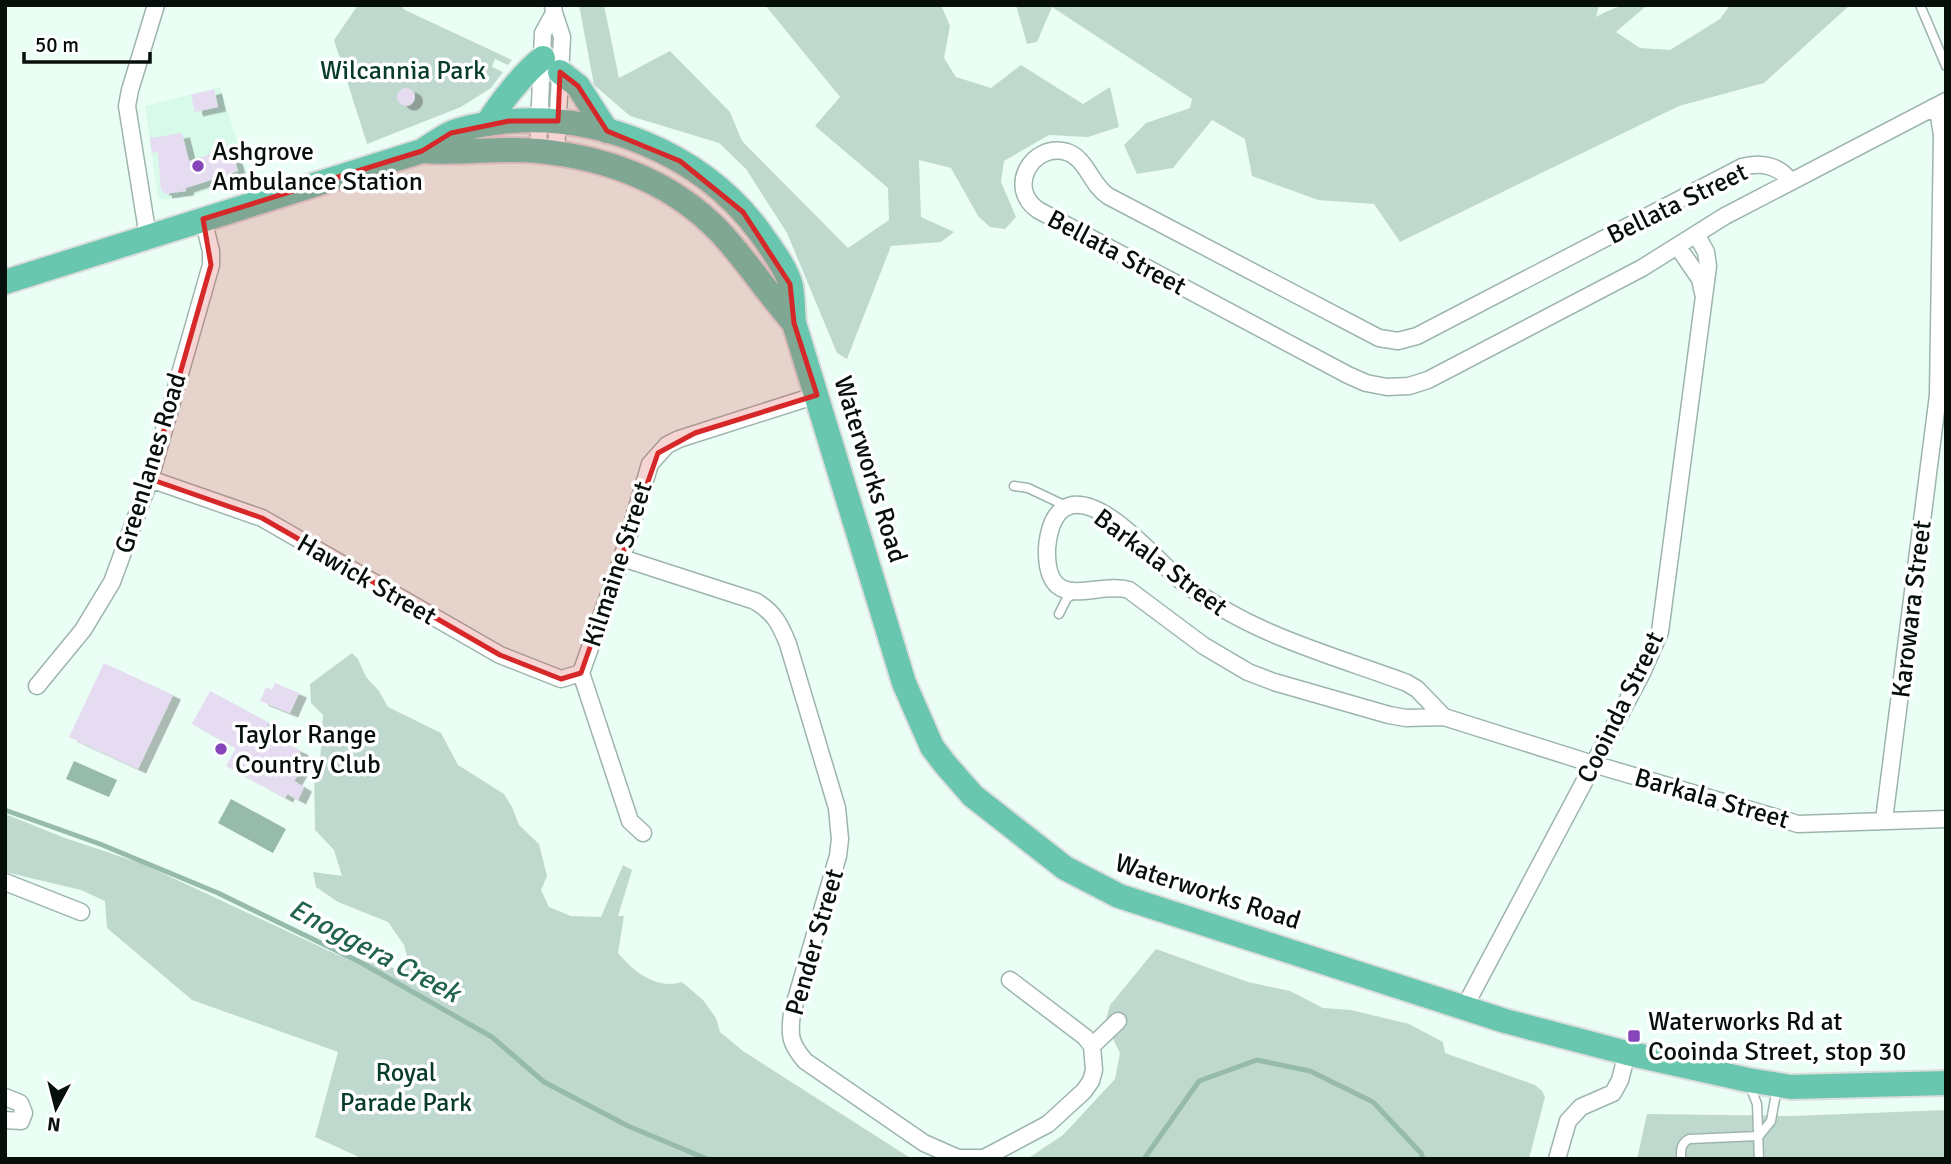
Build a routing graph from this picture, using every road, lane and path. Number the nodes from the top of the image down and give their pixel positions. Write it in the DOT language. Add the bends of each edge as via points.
graph roads {
  1 [pos="156,5"];
  2 [pos="1920,5"];
  3 [pos="554,9"];
  4 [pos="552,65"];
  5 [pos="1946,66"];
  6 [pos="1939,104"];
  7 [pos="549,121"];
  8 [pos="487,124"];
  9 [pos="607,131"];
  10 [pos="422,150"];
  11 [pos="547,152"];
  12 [pos="1790,181"];
  13 [pos="204,219"];
  14 [pos="1696,234"];
  15 [pos="148,237"];
  16 [pos="1678,247"];
  17 [pos="5,282"];
  18 [pos="1703,295"];
  19 [pos="794,323"];
  20 [pos="817,395"];
  21 [pos="150,479"];
  22 [pos="1014,486"];
  23 [pos="1067,507"];
  24 [pos="622,558"];
  25 [pos="1078,592"];
  26 [pos="1059,614"];
  27 [pos="581,673"];
  28 [pos="37,687"];
  29 [pos="1444,717"];
  30 [pos="1593,764"];
  31 [pos="1946,819"];
  32 [pos="1884,820"];
  33 [pos="643,833"];
  34 [pos="5,882"];
  35 [pos="81,912"];
  36 [pos="1010,980"];
  37 [pos="1464,1008"];
  38 [pos="1118,1020"];
  39 [pos="1092,1046"];
  40 [pos="1627,1052"];
  41 [pos="1748,1080"];
  42 [pos="1946,1083"];
  43 [pos="1777,1085"];
  44 [pos="5,1097"];
  45 [pos="5,1120"];
  46 [pos="1759,1136"];
  47 [pos="1557,1159"];
  48 [pos="1681,1159"];
  49 [pos="1759,1159"];
  1 -- 15 [label="street" via="127,106"];
  2 -- 5 [label="lane"];
  3 -- 4 [label="street" via="562,37"];
  3 -- 4 [label="street" via="544,33"];
  4 -- 7 [label="street"];
  4 -- 7 [label="street"];
  4 -- 8 [label="main road" via="529,68"];
  4 -- 9 [label="main road" via="578,86"];
  6 -- 12 [label="street, Bellata Street"];
  6 -- 32 [label="street, Karowara Street" via="1938,395"];
  7 -- 8 [label="main road, Waterworks Road"];
  7 -- 9 [label="main road, Waterworks Road"];
  7 -- 11 [label="street"];
  8 -- 10 [label="main road, Waterworks Road" via="451,133"];
  9 -- 19 [label="main road, Waterworks Road" via="680,161 743,212 790,284"];
  10 -- 11 [label="main road, Waterworks Road"];
  10 -- 13 [label="main road, Waterworks Road"];
  11 -- 19 [label="main road, Waterworks Road" via="629,171 690,206 733,247"];
  12 -- 14 [label="street, Bellata Street"];
  12 -- 16 [label="street, Bellata Street" via="1770,166 1742,167 1417,336 1398,341 1379,338 1108,196 1068,152 1038,156 1027,167 1023,182 1029,202 1044,214 1357,380 1387,387 1409,386 1434,377"];
  13 -- 15 [label="main road, Waterworks Road"];
  13 -- 21 [label="street, Greenlanes Road" via="211,265"];
  14 -- 16 [label="street, Bellata Street"];
  14 -- 18 [label="street, Cooinda Street" via="1709,261"];
  15 -- 17 [label="main road, Waterworks Road"];
  16 -- 18 [label="street" via="1700,279"];
  18 -- 30 [label="street, Cooinda Street" via="1660,632"];
  19 -- 20 [label="main road, Waterworks Road"];
  20 -- 24 [label="street, Kilmaine Street" via="667,445 650,464"];
  20 -- 37 [label="main road, Waterworks Road" via="913,706 932,747 973,796 1065,868 1110,892"];
  21 -- 27 [label="street, Hawick Street" via="262,518 500,655 561,679"];
  21 -- 28 [label="street, Greenlanes Road" via="112,582 83,630"];
  22 -- 23 [label="lane"];
  23 -- 25 [label="street, Barkala Street" via="1053,523 1048,561 1060,586"];
  23 -- 29 [label="street, Barkala Street" via="1083,506 1104,513 1222,610 1297,646 1407,683"];
  24 -- 27 [label="street, Kilmaine Street"];
  24 -- 39 [label="street, Pender Street" via="755,601 778,621 788,644 839,821 838,856 792,1013 790,1037 805,1061 924,1143 958,1158 984,1158 1048,1124 1084,1091 1094,1070"];
  25 -- 26 [label="lane" via="1067,598"];
  25 -- 29 [label="street, Barkala Street" via="1129,590 1213,652 1274,682 1395,717"];
  27 -- 33 [label="street, Kilmaine Street" via="630,821"];
  29 -- 30 [label="street, Barkala Street"];
  30 -- 32 [label="street, Barkala Street" via="1798,824"];
  30 -- 37 [label="street, Cooinda Street"];
  31 -- 32 [label="street, Barkala Street"];
  34 -- 35 [label="street"];
  36 -- 39 [label="street"];
  37 -- 40 [label="main road, Waterworks Road"];
  38 -- 39 [label="street"];
  40 -- 41 [label="main road, Waterworks Road"];
  40 -- 47 [label="street" via="1617,1088 1581,1108 1568,1121"];
  41 -- 43 [label="main road, Waterworks Road"];
  41 -- 46 [label="lane" via="1757,1104"];
  42 -- 43 [label="main road, Waterworks Road"];
  43 -- 46 [label="lane" via="1771,1121"];
  44 -- 45 [label="street" via="20,1103 24,1111 21,1121"];
  46 -- 48 [label="lane" via="1689,1139 1683,1143"];
  46 -- 49 [label="lane"];
}
